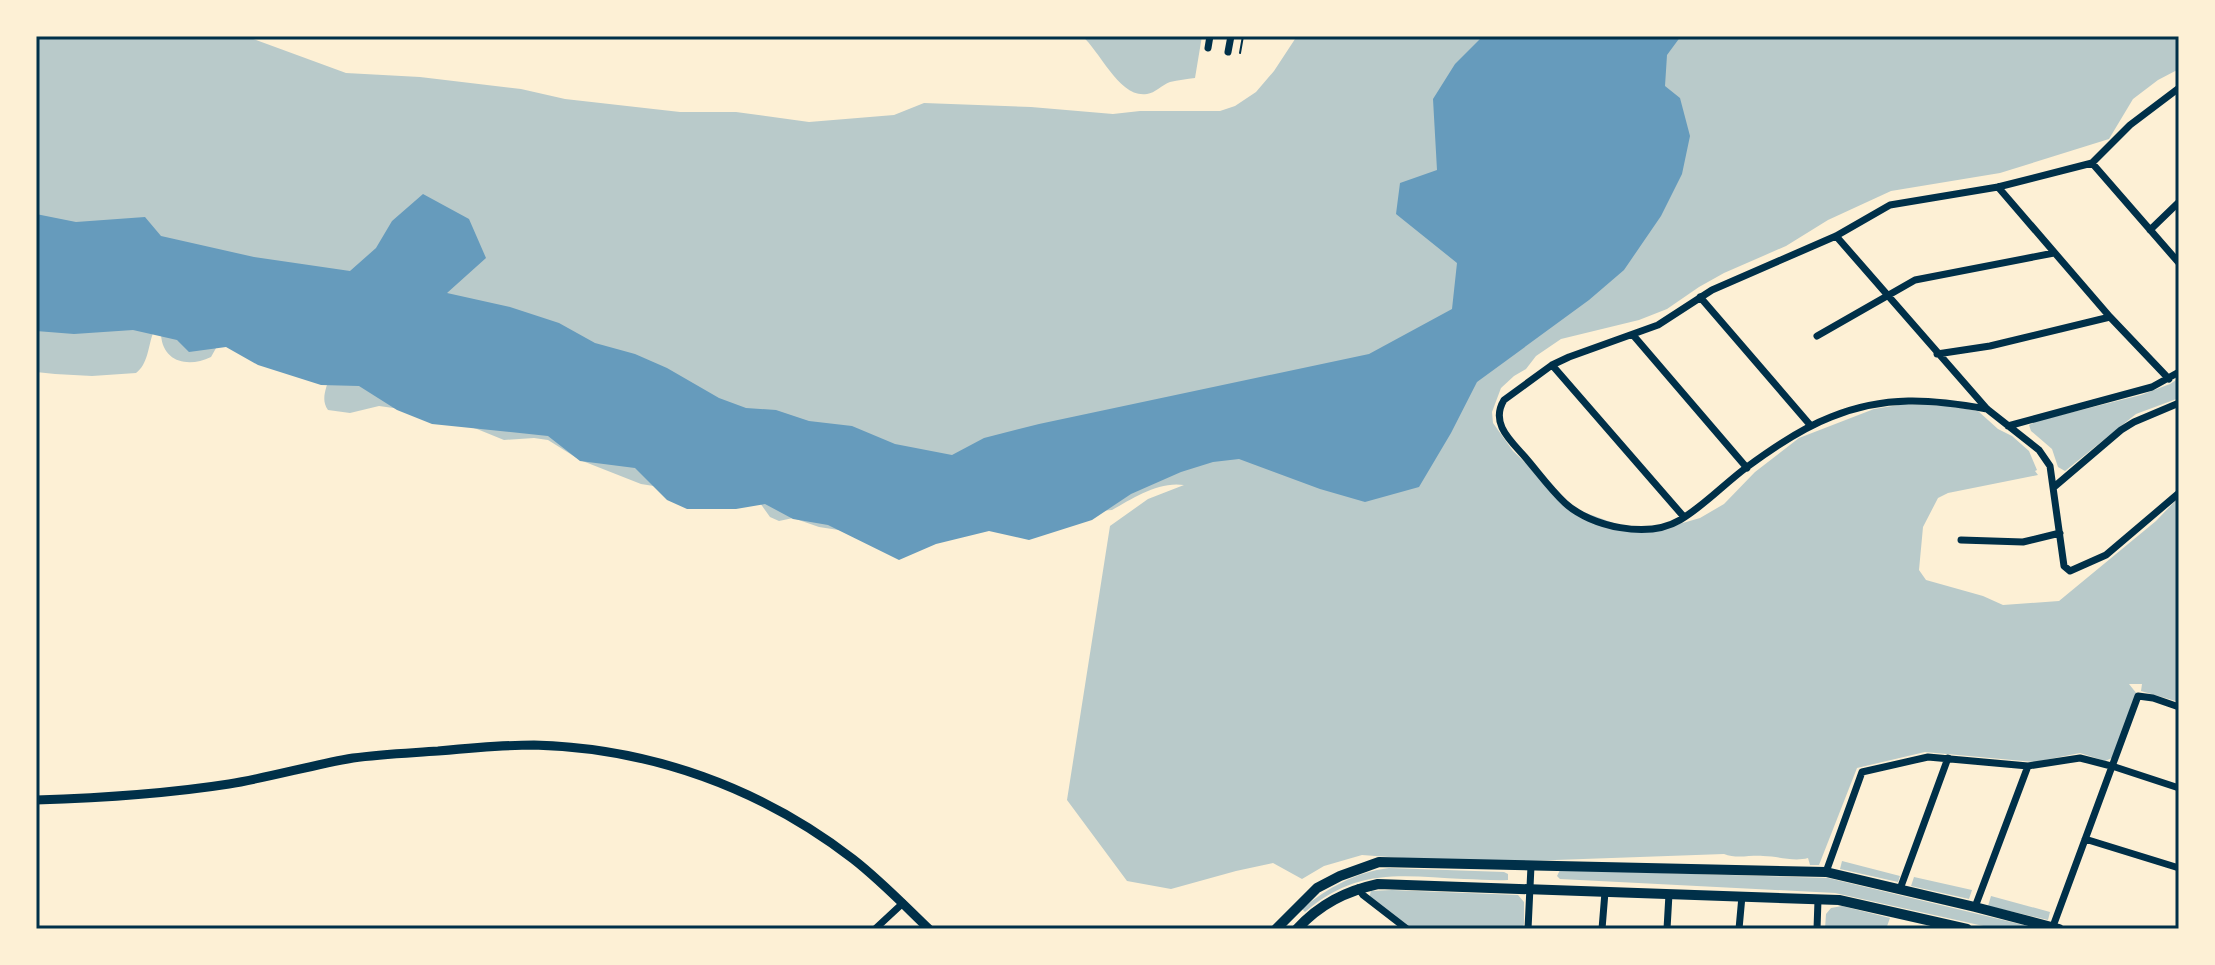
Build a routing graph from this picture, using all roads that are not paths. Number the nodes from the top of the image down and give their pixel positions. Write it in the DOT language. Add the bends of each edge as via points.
graph roads {
  1 [pos="1210,36"];
  2 [pos="1231,36"];
  3 [pos="1208,48"];
  4 [pos="1228,52"];
  5 [pos="2179,88"];
  6 [pos="2092,163"];
  7 [pos="1998,187"];
  8 [pos="2179,202"];
  9 [pos="2150,230"];
  10 [pos="1836,236"];
  11 [pos="2054,253"];
  12 [pos="2179,263"];
  13 [pos="1886,296"];
  14 [pos="1700,297"];
  15 [pos="2110,317"];
  16 [pos="1633,335"];
  17 [pos="1817,336"];
  18 [pos="1937,354"];
  19 [pos="1552,365"];
  20 [pos="2179,372"];
  21 [pos="2169,379"];
  22 [pos="2179,403"];
  23 [pos="1987,409"];
  24 [pos="1811,426"];
  25 [pos="2008,426"];
  26 [pos="1747,468"];
  27 [pos="2054,487"];
  28 [pos="2179,493"];
  29 [pos="1684,517"];
  30 [pos="2060,533"];
  31 [pos="1961,540"];
  32 [pos="2179,707"];
  33 [pos="1948,758"];
  34 [pos="2028,766"];
  35 [pos="2112,766"];
  36 [pos="2179,788"];
  37 [pos="36,800"];
  38 [pos="2085,839"];
  39 [pos="1531,866"];
  40 [pos="2179,868"];
  41 [pos="1826,872"];
  42 [pos="1358,888"];
  43 [pos="1531,889"];
  44 [pos="1900,889"];
  45 [pos="1605,892"];
  46 [pos="1669,894"];
  47 [pos="1742,896"];
  48 [pos="1818,900"];
  49 [pos="903,903"];
  50 [pos="1975,907"];
  51 [pos="1280,925"];
  52 [pos="2054,928"];
  53 [pos="875,929"];
  54 [pos="929,929"];
  55 [pos="1295,929"];
  56 [pos="1407,929"];
  57 [pos="1528,929"];
  58 [pos="1602,929"];
  59 [pos="1667,929"];
  60 [pos="1739,929"];
  61 [pos="1817,929"];
  62 [pos="1967,929"];
  1 -- 3 [label="street"];
  2 -- 4 [label="street"];
  5 -- 6 [label="street"];
  6 -- 7 [label="street"];
  6 -- 9 [label="street"];
  7 -- 10 [label="street" via="1890,205"];
  7 -- 11 [label="street"];
  8 -- 9 [label="street"];
  9 -- 12 [label="street"];
  10 -- 13 [label="street"];
  10 -- 14 [label="street"];
  11 -- 13 [label="street" via="1915,280"];
  11 -- 15 [label="street"];
  13 -- 17 [label="street"];
  13 -- 18 [label="street"];
  14 -- 16 [label="street"];
  14 -- 24 [label="street"];
  15 -- 18 [label="street"];
  15 -- 21 [label="street"];
  16 -- 19 [label="street"];
  16 -- 26 [label="street"];
  18 -- 23 [label="street"];
  19 -- 29 [label="street"];
  19 -- 29 [label="street" via="1499,408 1499,424 1514,445 1566,504 1598,523 1637,529"];
  20 -- 21 [label="street"];
  21 -- 25 [label="street"];
  22 -- 27 [label="street" via="2121,430"];
  23 -- 24 [label="street" via="1905,400 1865,405"];
  23 -- 25 [label="street"];
  24 -- 26 [label="street"];
  25 -- 27 [label="street" via="2039,450 2050,466"];
  26 -- 29 [label="street"];
  27 -- 30 [label="street"];
  28 -- 30 [label="street" via="2106,555 2070,571 2064,566"];
  30 -- 31 [label="street" via="2023,542"];
  32 -- 35 [label="street" via="2138,696"];
  33 -- 34 [label="street"];
  33 -- 41 [label="street" via="1928,757 1862,772"];
  33 -- 44 [label="street"];
  34 -- 35 [label="street" via="2080,758"];
  34 -- 50 [label="street"];
  35 -- 36 [label="street"];
  35 -- 38 [label="street"];
  37 -- 49 [label="street" via="215,786 354,758 563,746 688,770 747,794 803,824"];
  38 -- 40 [label="street"];
  38 -- 52 [label="street"];
  39 -- 41 [label="main road"];
  39 -- 43 [label="street"];
  39 -- 51 [label="main road" via="1379,862 1317,888"];
  41 -- 44 [label="main road"];
  42 -- 43 [label="main road" via="1378,884"];
  42 -- 55 [label="main road" via="1310,914"];
  42 -- 56 [label="street"];
  43 -- 45 [label="main road"];
  43 -- 57 [label="street"];
  44 -- 50 [label="main road"];
  45 -- 46 [label="main road"];
  45 -- 58 [label="street"];
  46 -- 47 [label="main road"];
  46 -- 59 [label="street"];
  47 -- 48 [label="main road"];
  47 -- 60 [label="street"];
  48 -- 61 [label="street"];
  48 -- 62 [label="main road" via="1871,905"];
  49 -- 53 [label="street"];
  49 -- 54 [label="street"];
  50 -- 52 [label="main road"];
  51 -- 55 [label="street"];
}
